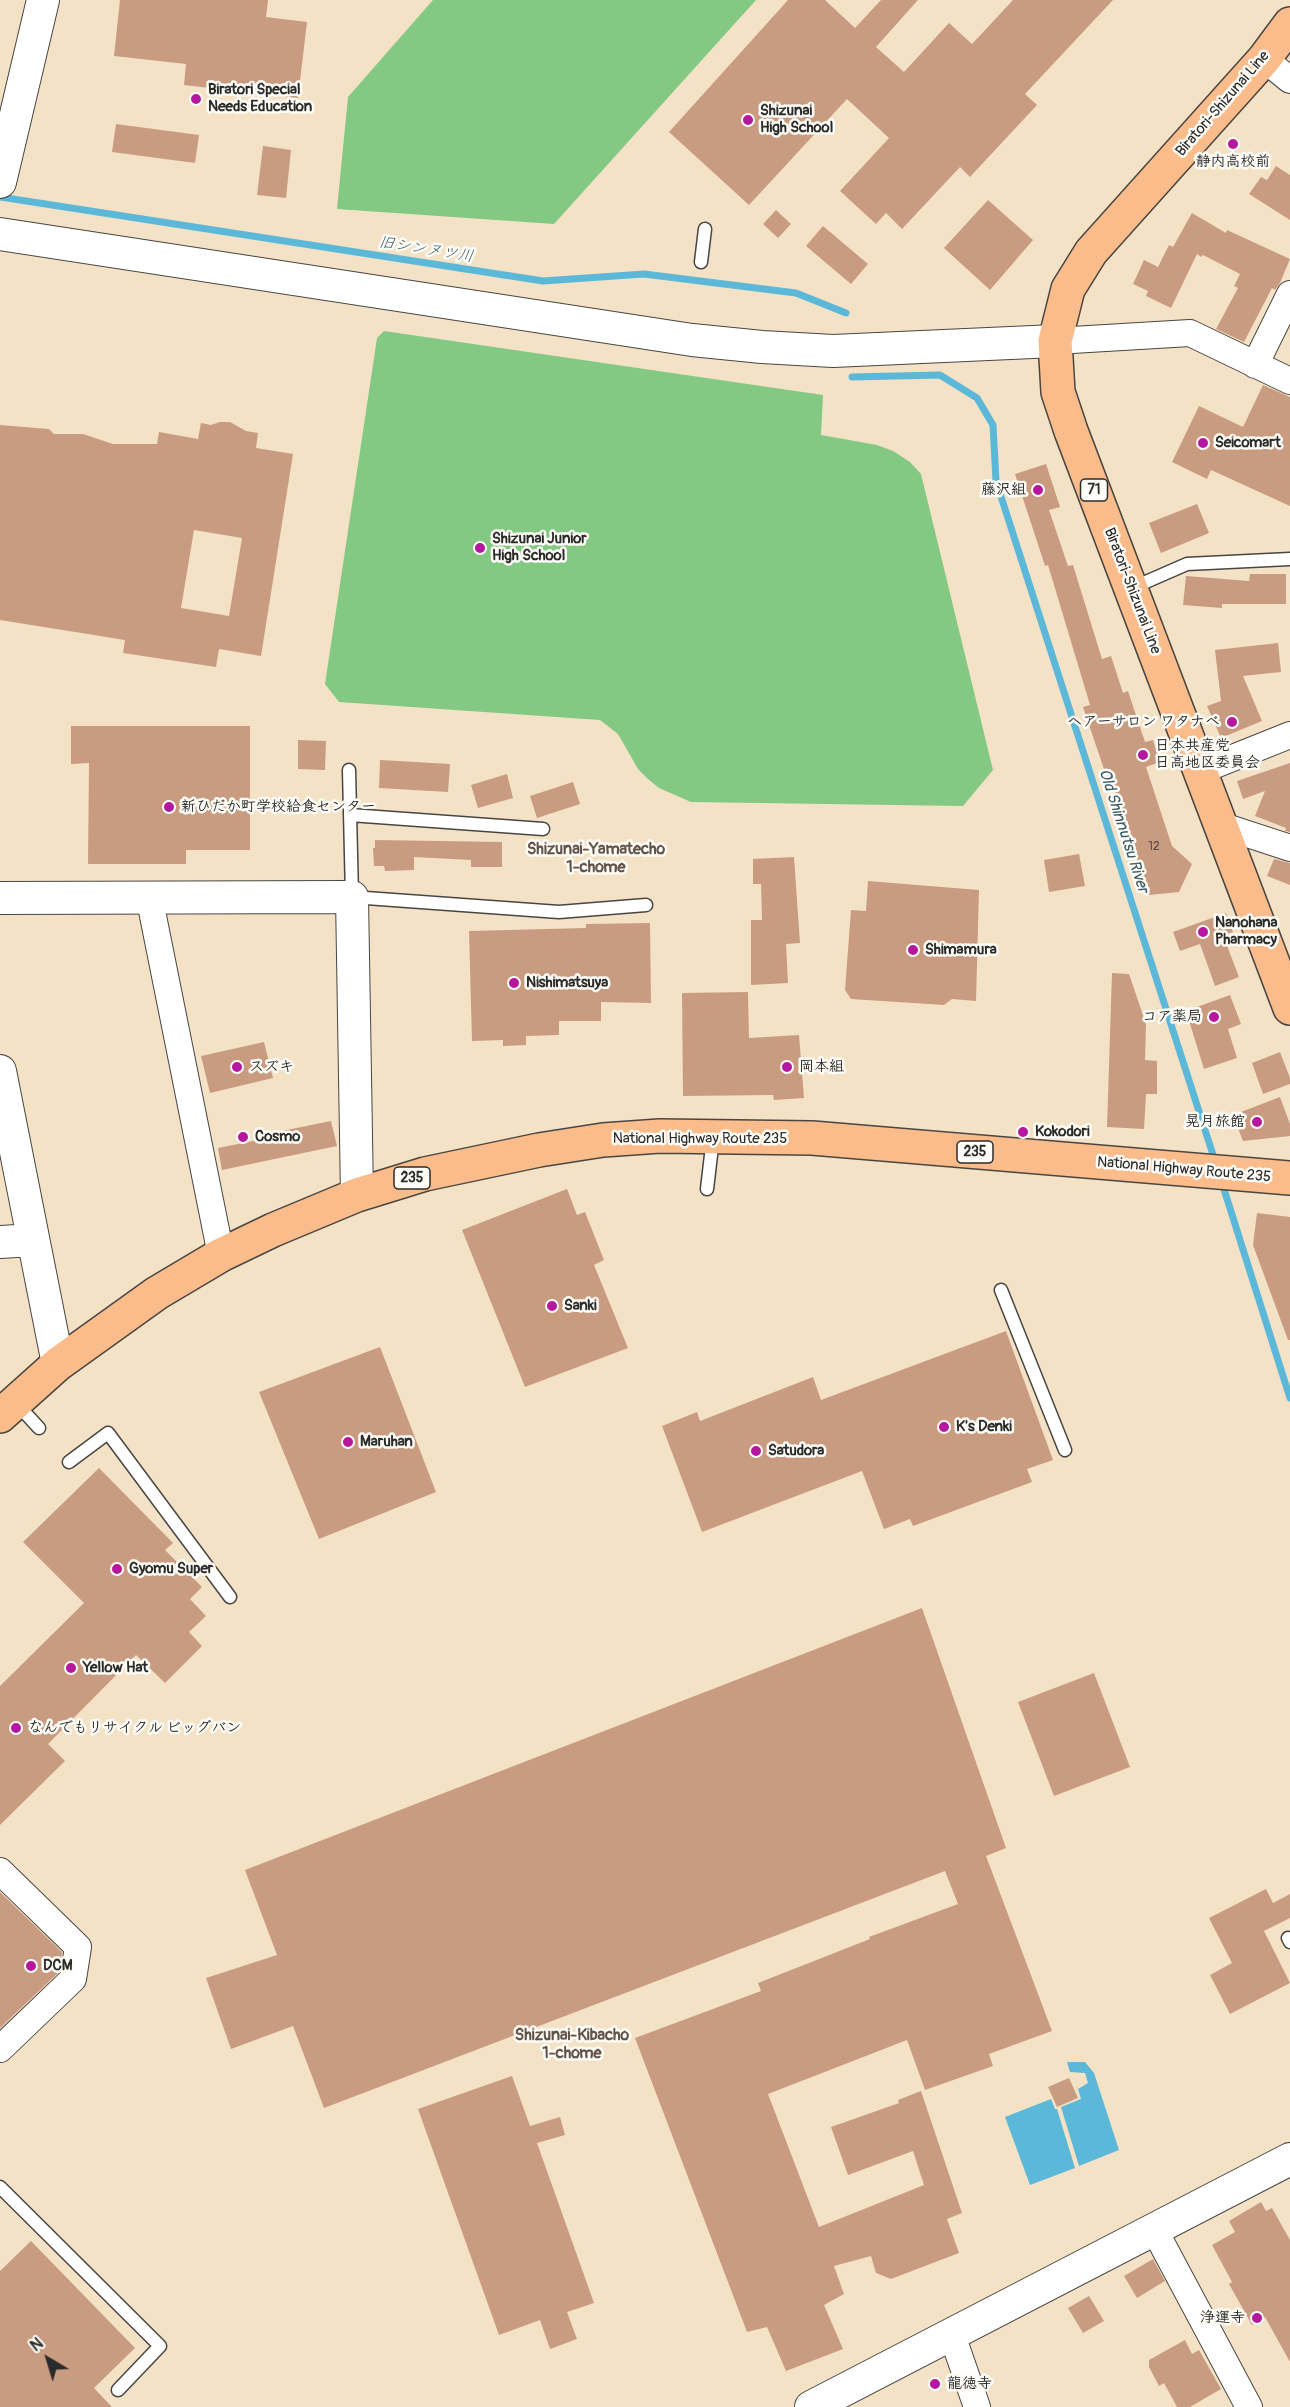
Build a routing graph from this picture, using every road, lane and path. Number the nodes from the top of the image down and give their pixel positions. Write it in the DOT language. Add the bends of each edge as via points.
graph roads {
  1 [pos="43,0"];
  2 [pos="1290,24"];
  3 [pos="1264,58"];
  4 [pos="1290,80"];
  5 [pos="8,111"];
  6 [pos="0,182"];
  7 [pos="705,229"];
  8 [pos="0,234"];
  9 [pos="701,262"];
  10 [pos="1290,294"];
  11 [pos="1055,341"];
  12 [pos="1255,365"];
  13 [pos="1290,381"];
  14 [pos="1290,558"];
  15 [pos="1132,588"];
  16 [pos="1290,735"];
  17 [pos="349,770"];
  18 [pos="1200,771"];
  19 [pos="350,815"];
  20 [pos="1220,825"];
  21 [pos="543,829"];
  22 [pos="1290,848"];
  23 [pos="149,896"];
  24 [pos="352,897"];
  25 [pos="0,898"];
  26 [pos="646,905"];
  27 [pos="1290,1008"];
  28 [pos="0,1074"];
  29 [pos="714,1137"];
  30 [pos="1290,1178"];
  31 [pos="707,1189"];
  32 [pos="357,1195"];
  33 [pos="33,1240"];
  34 [pos="0,1242"];
  35 [pos="221,1255"];
  36 [pos="1001,1290"];
  37 [pos="58,1364"];
  38 [pos="8,1409"];
  39 [pos="39,1428"];
  40 [pos="1065,1450"];
  41 [pos="69,1462"];
  42 [pos="230,1597"];
  43 [pos="0,1871"];
  44 [pos="0,2049"];
  45 [pos="1290,2159"];
  46 [pos="0,2187"];
  47 [pos="1154,2229"];
  48 [pos="952,2335"];
  49 [pos="118,2390"];
  50 [pos="811,2407"];
  51 [pos="977,2407"];
  52 [pos="1249,2407"];
  1 -- 5 [label="street"];
  2 -- 3 [label="main road, Biratori-Shizunai Line / 71"];
  3 -- 4 [label="street"];
  3 -- 11 [label="main road, Biratori-Shizunai Line / 71" via="1091,252 1068,289"];
  5 -- 6 [label="street"];
  7 -- 9 [label="lane"];
  8 -- 11 [label="street" via="692,340 833,351"];
  10 -- 12 [label="street"];
  11 -- 12 [label="street" via="1190,333"];
  11 -- 15 [label="main road, Biratori-Shizunai Line / 71" via="1058,392"];
  12 -- 13 [label="street"];
  14 -- 15 [label="lane" via="1187,564"];
  15 -- 18 [label="main road, Biratori-Shizunai Line / 71"];
  16 -- 18 [label="street"];
  17 -- 19 [label="lane"];
  18 -- 20 [label="main road, Biratori-Shizunai Line / 71"];
  19 -- 21 [label="lane"];
  19 -- 24 [label="lane"];
  20 -- 22 [label="street"];
  20 -- 27 [label="main road, Biratori-Shizunai Line / 71"];
  23 -- 24 [label="street"];
  23 -- 25 [label="street"];
  23 -- 35 [label="street"];
  24 -- 26 [label="lane" via="559,912"];
  24 -- 32 [label="street"];
  28 -- 33 [label="street"];
  29 -- 30 [label="main road, National Highway Route 235 / 235" via="812,1138"];
  29 -- 31 [label="lane"];
  29 -- 32 [label="main road, National Highway Route 235 / 235" via="603,1140 539,1150 425,1174"];
  32 -- 35 [label="main road, National Highway Route 235 / 235"];
  33 -- 34 [label="street"];
  33 -- 37 [label="street"];
  35 -- 37 [label="main road, National Highway Route 235 / 235" via="157,1293"];
  36 -- 40 [label="lane"];
  37 -- 38 [label="main road, National Highway Route 235 / 235"];
  38 -- 39 [label="lane"];
  41 -- 42 [label="lane" via="108,1433"];
  43 -- 44 [label="street" via="78,1947 73,1979"];
  45 -- 47 [label="street"];
  46 -- 49 [label="lane" via="160,2346"];
  47 -- 48 [label="street"];
  47 -- 52 [label="street"];
  48 -- 50 [label="street"];
  48 -- 51 [label="street"];
}
